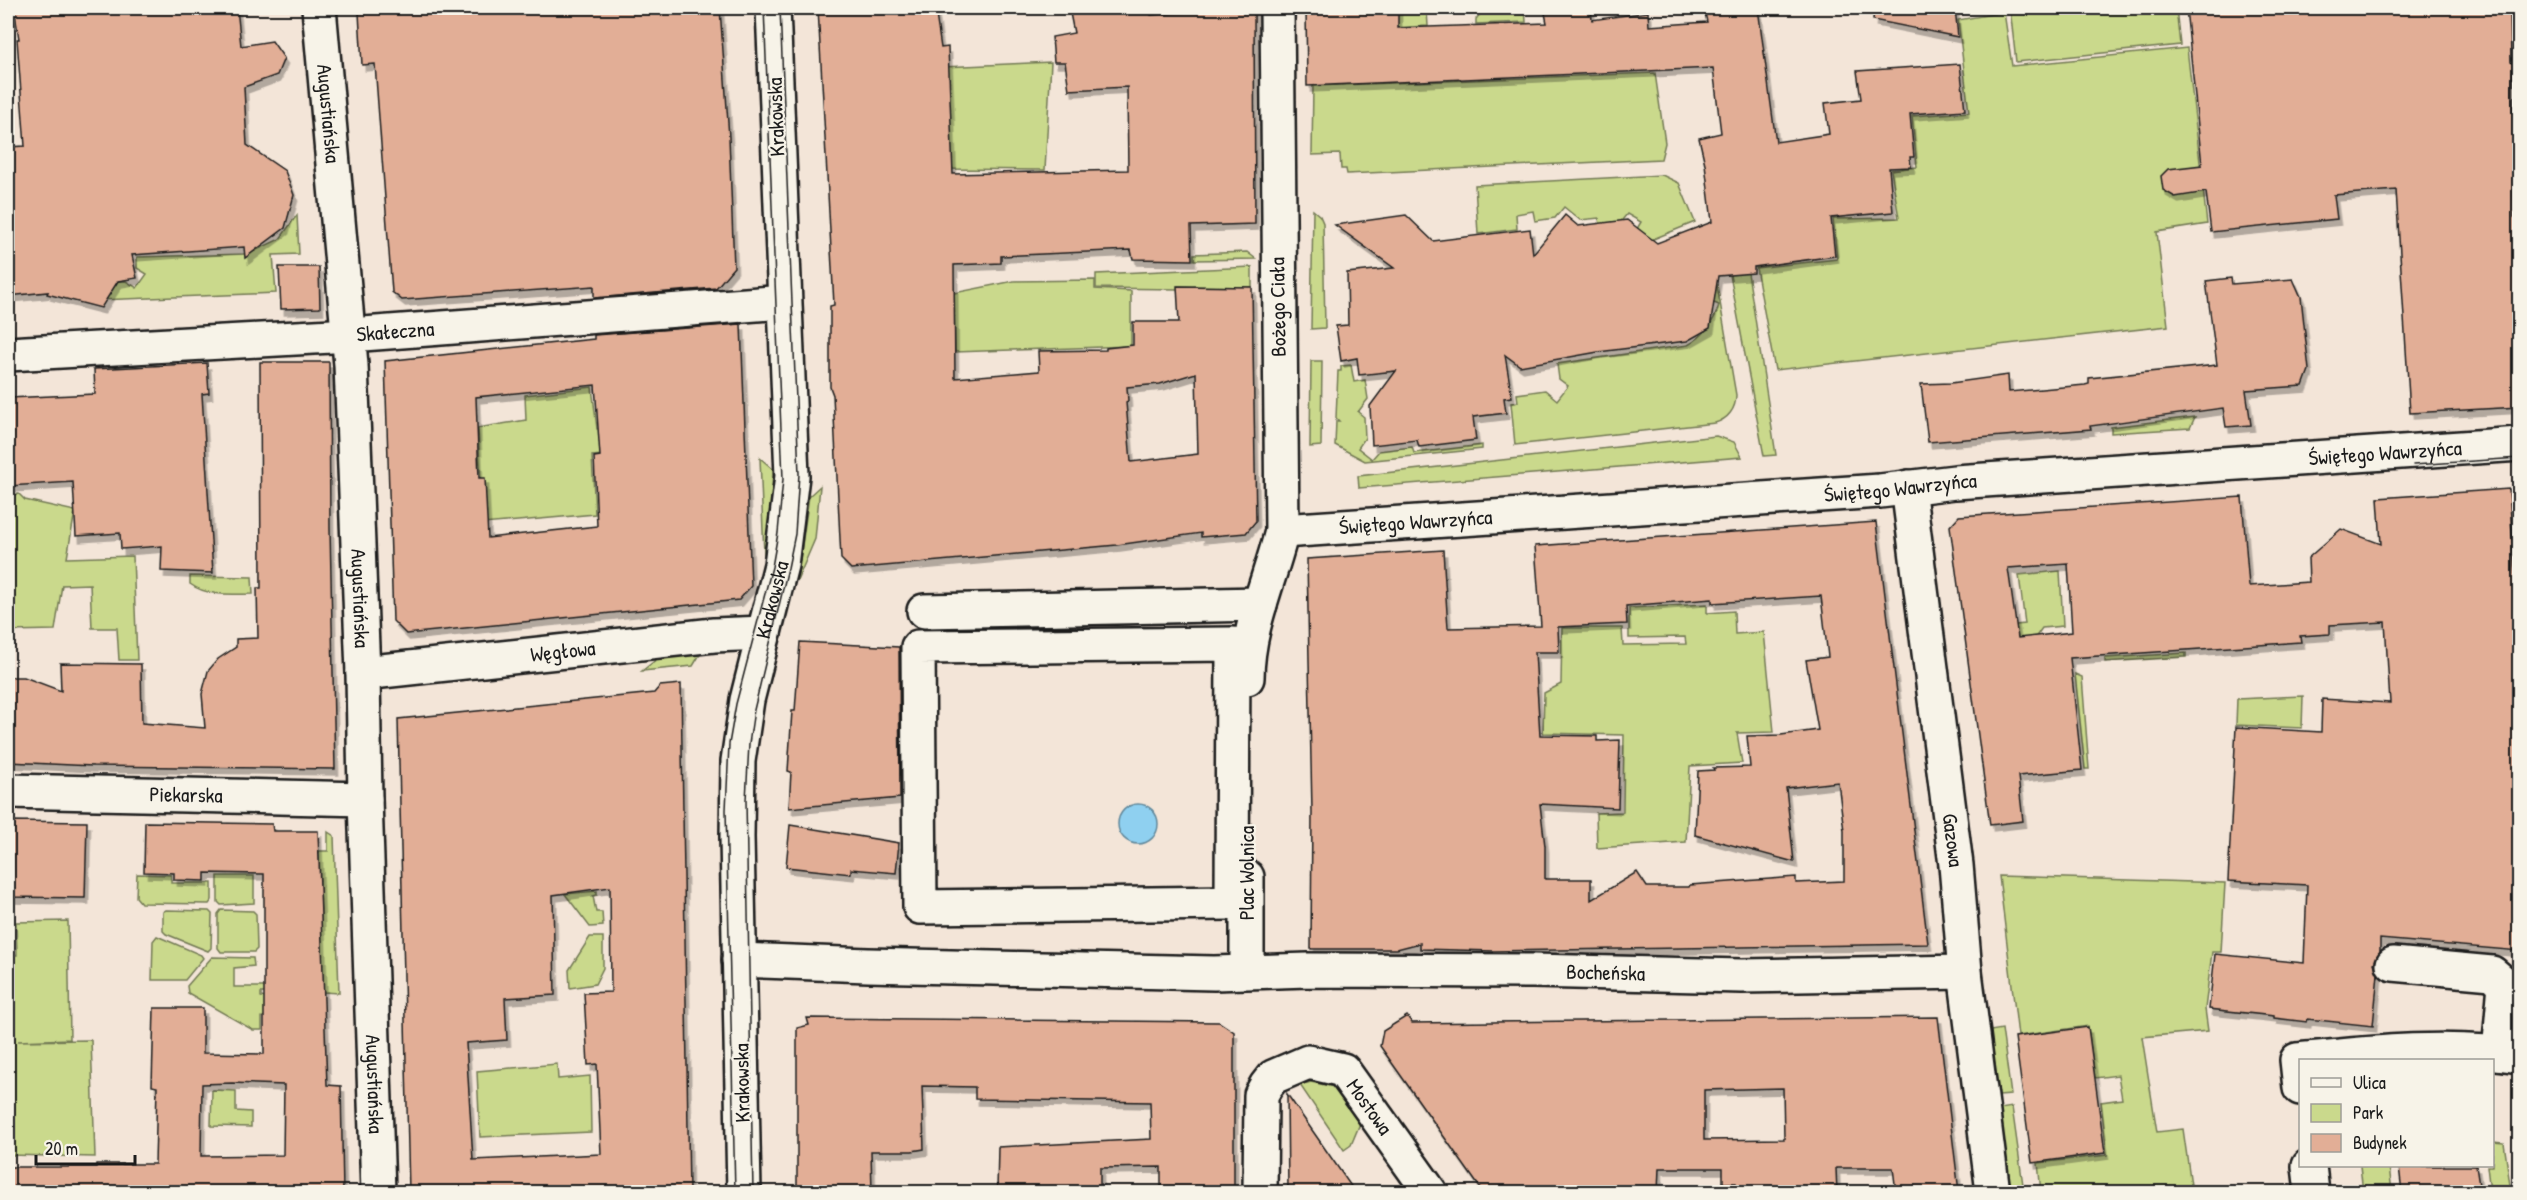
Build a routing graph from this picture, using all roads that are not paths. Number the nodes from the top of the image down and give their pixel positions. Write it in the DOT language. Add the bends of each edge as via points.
graph roads {
  1 [pos="319,8"];
  2 [pos="773,8"];
  3 [pos="1276,8"];
  4 [pos="784,302"];
  5 [pos="350,335"];
  6 [pos="8,354"];
  7 [pos="2520,444"];
  8 [pos="1908,487"];
  9 [pos="1282,531"];
  10 [pos="1260,604"];
  11 [pos="924,611"];
  12 [pos="764,633"];
  13 [pos="363,673"];
  14 [pos="8,791"];
  15 [pos="365,799"];
  16 [pos="920,907"];
  17 [pos="740,960"];
  18 [pos="2393,964"];
  19 [pos="1247,971"];
  20 [pos="1965,972"];
  21 [pos="2509,1054"];
  22 [pos="2306,1059"];
  23 [pos="2299,1060"];
  24 [pos="2299,1074"];
  25 [pos="2309,1167"];
  26 [pos="378,1192"];
  27 [pos="744,1192"];
  28 [pos="1260,1192"];
  29 [pos="1430,1192"];
  30 [pos="1993,1192"];
  31 [pos="2312,1192"];
  1 -- 5 [label="street, Augustiańska"];
  2 -- 4 [label="street, Krakowska"];
  3 -- 9 [label="street, Bożego Ciała"];
  4 -- 5 [label="street, Skałeczna"];
  4 -- 12 [label="street, Krakowska" via="792,476 781,565"];
  5 -- 6 [label="street, Skałeczna"];
  5 -- 13 [label="street, Augustiańska"];
  7 -- 8 [label="street, Świętego Wawrzyńca"];
  8 -- 9 [label="street, Świętego Wawrzyńca"];
  8 -- 20 [label="street, Gazowa" via="1956,865"];
  9 -- 10 [label="street, Bożego Ciała"];
  10 -- 11 [label="street"];
  10 -- 19 [label="street, Plac Wolnica" via="1247,658"];
  12 -- 13 [label="street, Węgłowa"];
  12 -- 17 [label="street, Krakowska" via="747,700 738,761"];
  13 -- 15 [label="street, Augustiańska"];
  14 -- 15 [label="street, Piekarska"];
  15 -- 26 [label="street, Augustiańska"];
  16 -- 16 [label="street, Plac Wolnica" via="918,647 1233,644 1233,903"];
  17 -- 19 [label="street"];
  17 -- 27 [label="street, Krakowska"];
  18 -- 21 [label="street" via="2492,973 2505,984"];
  19 -- 20 [label="street, Bocheńska" via="1742,976"];
  20 -- 30 [label="street, Gazowa"];
  21 -- 22 [label="street" via="2380,1051"];
  23 -- 24 [label="street"];
  25 -- 31 [label="street"];
  28 -- 29 [label="street, Mostowa" via="1262,1095 1273,1077 1310,1062 1343,1070"];
}
